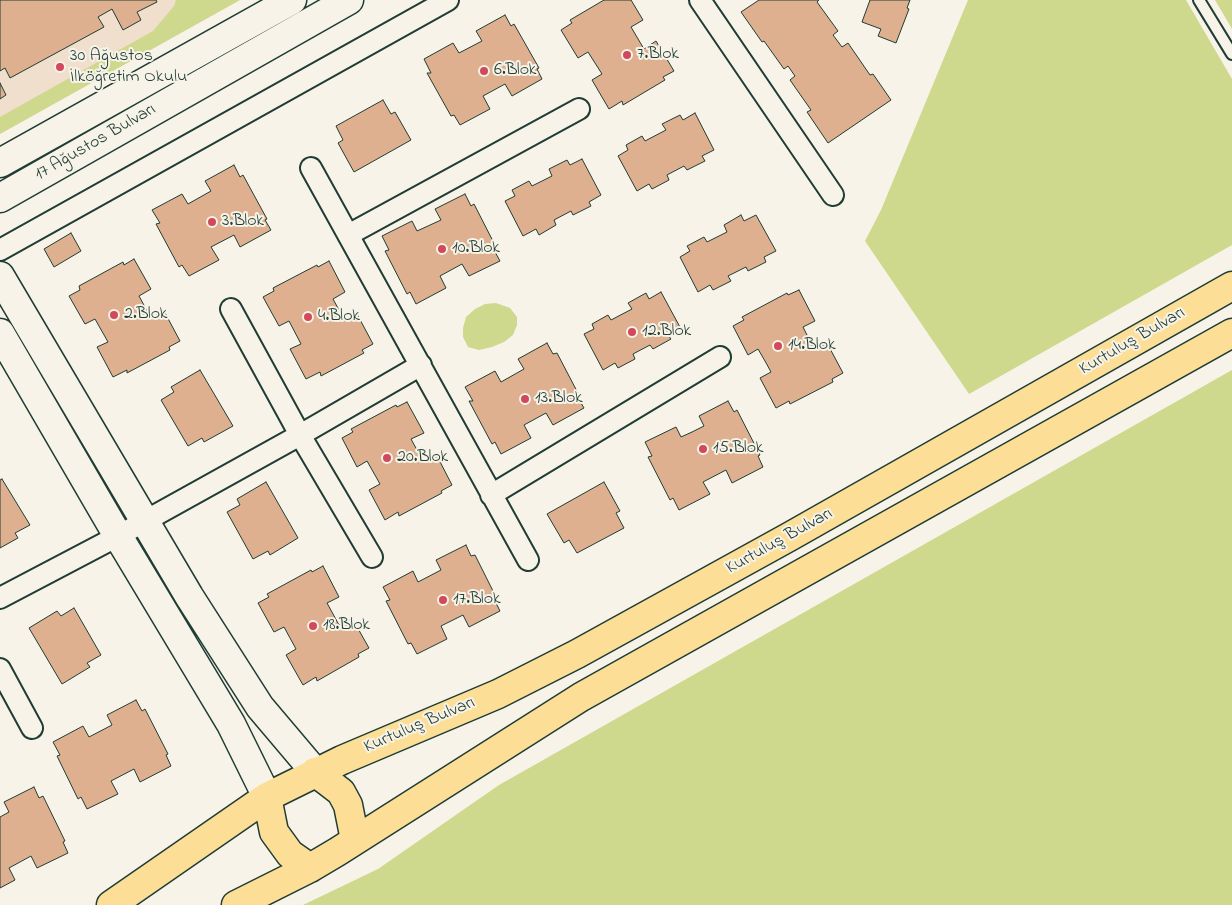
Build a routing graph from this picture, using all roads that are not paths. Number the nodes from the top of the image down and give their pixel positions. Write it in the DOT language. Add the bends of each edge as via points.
graph roads {
  1 [pos="292,0"];
  2 [pos="349,0"];
  3 [pos="448,0"];
  4 [pos="700,0"];
  5 [pos="1199,0"];
  6 [pos="1232,54"];
  7 [pos="579,108"];
  8 [pos="0,163"];
  9 [pos="311,168"];
  10 [pos="833,195"];
  11 [pos="0,198"];
  12 [pos="348,235"];
  13 [pos="0,250"];
  14 [pos="0,276"];
  15 [pos="1232,286"];
  16 [pos="231,309"];
  17 [pos="0,333"];
  18 [pos="1232,333"];
  19 [pos="720,357"];
  20 [pos="421,365"];
  21 [pos="300,435"];
  22 [pos="491,495"];
  23 [pos="144,521"];
  24 [pos="118,536"];
  25 [pos="372,557"];
  26 [pos="528,560"];
  27 [pos="0,598"];
  28 [pos="0,669"];
  29 [pos="32,728"];
  30 [pos="315,772"];
  31 [pos="267,797"];
  32 [pos="355,840"];
  33 [pos="310,868"];
  34 [pos="111,905"];
  35 [pos="236,905"];
  1 -- 8 [label="street, 17 Ağustos Bulvarı"];
  2 -- 11 [label="street, 17 Ağustos Bulvarı"];
  3 -- 13 [label="street"];
  4 -- 10 [label="street"];
  5 -- 6 [label="lane"];
  7 -- 12 [label="street"];
  9 -- 12 [label="street"];
  12 -- 20 [label="street"];
  14 -- 23 [label="street"];
  15 -- 30 [label="highway, Kurtuluş Bulvarı" via="569,658 498,694"];
  16 -- 21 [label="street"];
  17 -- 24 [label="street"];
  18 -- 32 [label="highway" via="581,697"];
  19 -- 22 [label="street"];
  20 -- 21 [label="street"];
  20 -- 22 [label="street"];
  21 -- 23 [label="street"];
  21 -- 25 [label="street"];
  22 -- 26 [label="street"];
  23 -- 24 [label="street"];
  23 -- 30 [label="street" via="260,707"];
  24 -- 27 [label="street"];
  24 -- 31 [label="street" via="231,724"];
  28 -- 29 [label="street"];
  30 -- 31 [label="highway"];
  30 -- 32 [label="highway" via="345,798"];
  31 -- 33 [label="highway" via="274,832 281,844"];
  31 -- 34 [label="highway"];
  32 -- 33 [label="highway"];
  33 -- 35 [label="highway"];
}
